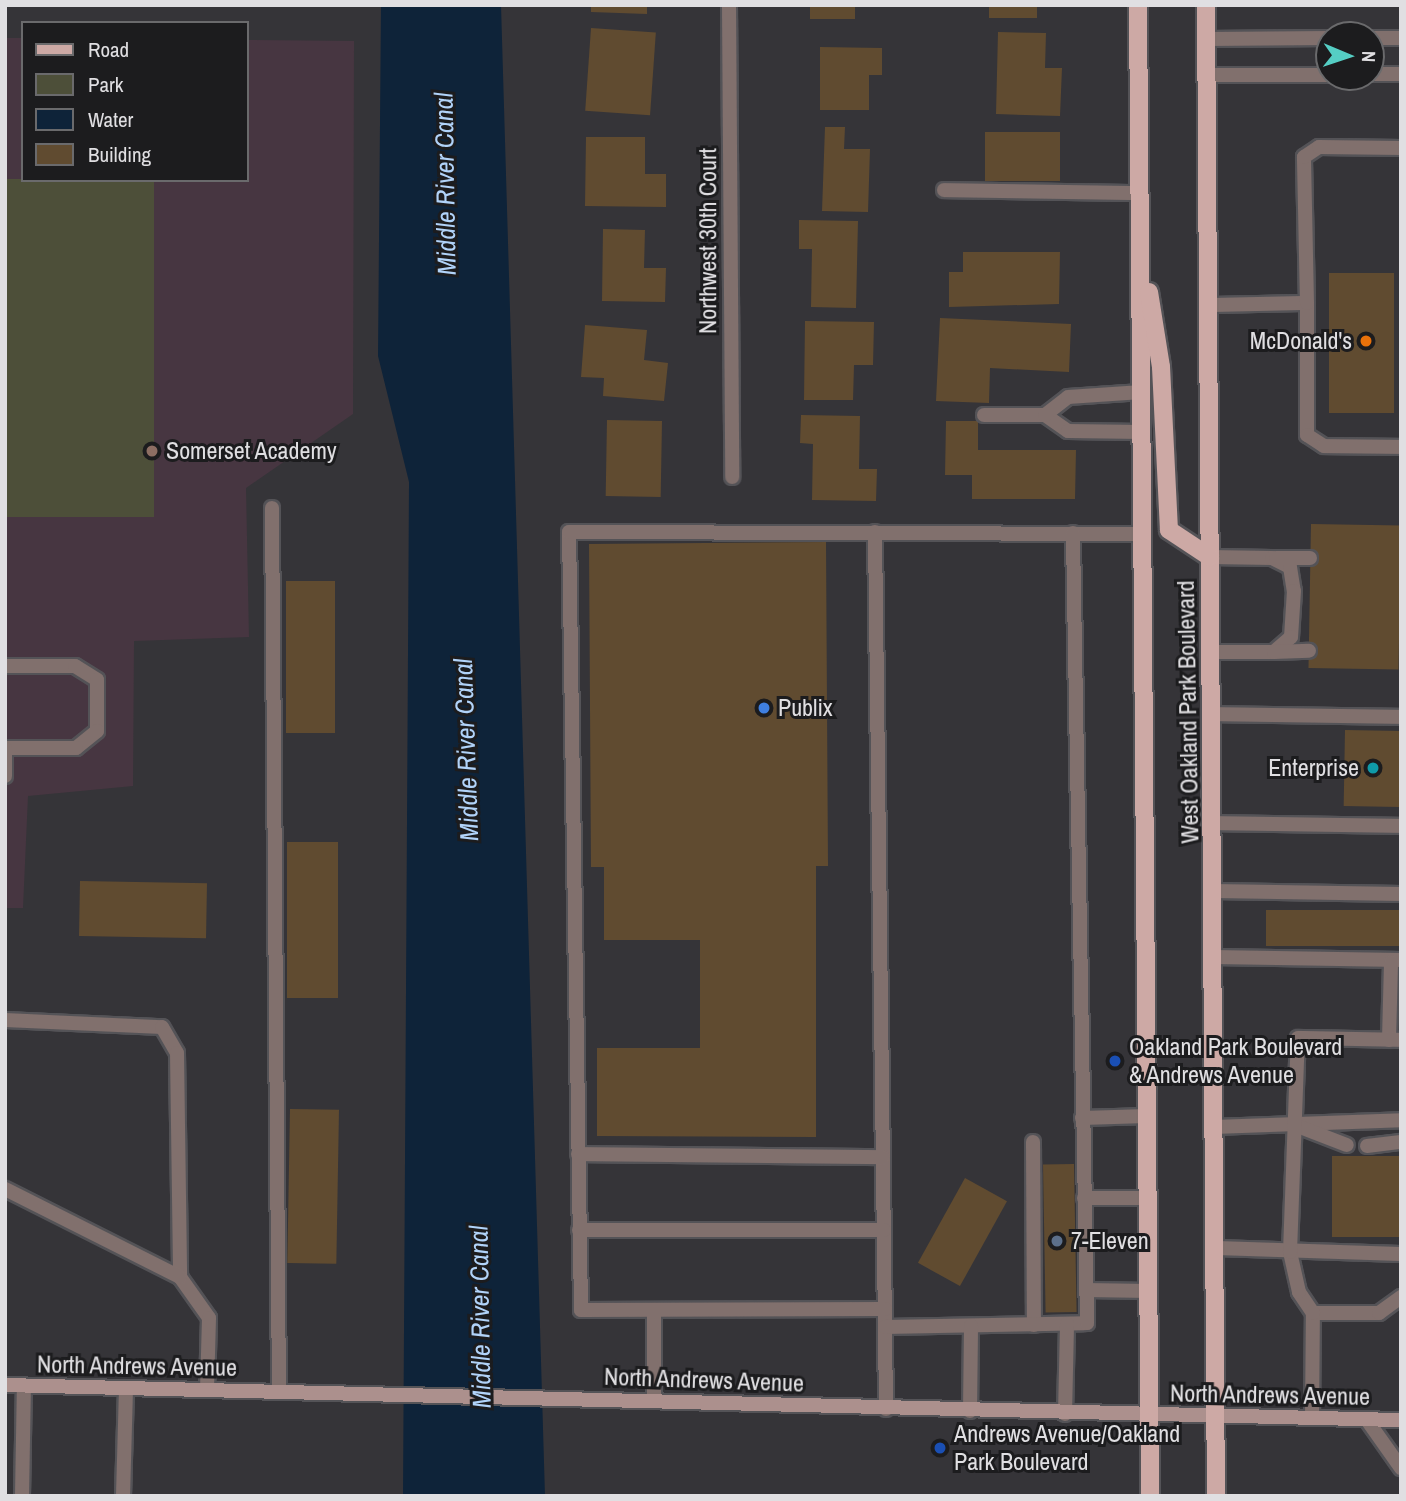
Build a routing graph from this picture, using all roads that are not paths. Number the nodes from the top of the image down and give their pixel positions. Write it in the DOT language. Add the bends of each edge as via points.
graph roads {
  1 [pos="729,5"];
  2 [pos="1138,5"];
  3 [pos="1206,5"];
  4 [pos="1315,38"];
  5 [pos="1207,39"];
  6 [pos="1207,75"];
  7 [pos="1315,75"];
  8 [pos="1401,148"];
  9 [pos="944,190"];
  10 [pos="1139,193"];
  11 [pos="1140,237"];
  12 [pos="1307,303"];
  13 [pos="1208,305"];
  14 [pos="1142,392"];
  15 [pos="984,415"];
  16 [pos="1045,415"];
  17 [pos="1142,432"];
  18 [pos="1401,447"];
  19 [pos="732,477"];
  20 [pos="272,508"];
  21 [pos="875,532"];
  22 [pos="1073,533"];
  23 [pos="1142,534"];
  24 [pos="1210,557"];
  25 [pos="1272,558"];
  26 [pos="1310,558"];
  27 [pos="1309,651"];
  28 [pos="1211,652"];
  29 [pos="1274,652"];
  30 [pos="5,666"];
  31 [pos="1213,714"];
  32 [pos="1401,717"];
  33 [pos="6,748"];
  34 [pos="5,776"];
  35 [pos="1214,823"];
  36 [pos="1401,826"];
  37 [pos="1214,891"];
  38 [pos="1401,894"];
  39 [pos="1213,957"];
  40 [pos="1396,961"];
  41 [pos="5,1020"];
  42 [pos="1395,1040"];
  43 [pos="1147,1116"];
  44 [pos="1082,1118"];
  45 [pos="1401,1119"];
  46 [pos="1295,1126"];
  47 [pos="1214,1127"];
  48 [pos="1034,1142"];
  49 [pos="1401,1142"];
  50 [pos="1348,1145"];
  51 [pos="1367,1146"];
  52 [pos="578,1154"];
  53 [pos="883,1157"];
  54 [pos="5,1189"];
  55 [pos="1081,1194"];
  56 [pos="1148,1198"];
  57 [pos="579,1230"];
  58 [pos="884,1230"];
  59 [pos="1216,1248"];
  60 [pos="1290,1252"];
  61 [pos="1401,1254"];
  62 [pos="180,1277"];
  63 [pos="1083,1286"];
  64 [pos="1149,1291"];
  65 [pos="1401,1297"];
  66 [pos="885,1309"];
  67 [pos="654,1310"];
  68 [pos="1313,1313"];
  69 [pos="1067,1324"];
  70 [pos="1034,1325"];
  71 [pos="971,1326"];
  72 [pos="885,1328"];
  73 [pos="5,1385"];
  74 [pos="24,1386"];
  75 [pos="126,1388"];
  76 [pos="207,1390"];
  77 [pos="279,1392"];
  78 [pos="654,1401"];
  79 [pos="886,1409"];
  80 [pos="970,1411"];
  81 [pos="1065,1414"];
  82 [pos="1150,1416"];
  83 [pos="1217,1418"];
  84 [pos="1312,1418"];
  85 [pos="1367,1420"];
  86 [pos="1401,1420"];
  87 [pos="1401,1468"];
  88 [pos="22,1496"];
  89 [pos="123,1496"];
  90 [pos="1150,1496"];
  91 [pos="1216,1496"];
  1 -- 19 [label="street, Northwest 30th Court"];
  2 -- 10 [label="main road, West Oakland Park Boulevard"];
  3 -- 5 [label="main road, West Oakland Park Boulevard"];
  4 -- 5 [label="street"];
  5 -- 6 [label="main road, West Oakland Park Boulevard"];
  6 -- 7 [label="street"];
  6 -- 13 [label="main road, West Oakland Park Boulevard"];
  8 -- 12 [label="street" via="1319,147 1304,157"];
  9 -- 10 [label="street"];
  10 -- 11 [label="main road, West Oakland Park Boulevard"];
  11 -- 14 [label="main road, West Oakland Park Boulevard"];
  11 -- 24 [label="main road" via="1161,367 1169,530"];
  12 -- 13 [label="street"];
  12 -- 18 [label="street" via="1307,435 1324,446"];
  13 -- 24 [label="main road, West Oakland Park Boulevard"];
  14 -- 16 [label="street" via="1068,397"];
  14 -- 17 [label="main road, West Oakland Park Boulevard"];
  15 -- 16 [label="street"];
  16 -- 17 [label="street" via="1068,431"];
  17 -- 23 [label="main road, West Oakland Park Boulevard"];
  20 -- 77 [label="street"];
  21 -- 22 [label="street"];
  21 -- 52 [label="street" via="569,532"];
  21 -- 53 [label="street"];
  22 -- 23 [label="street"];
  22 -- 44 [label="street"];
  23 -- 43 [label="main road, West Oakland Park Boulevard"];
  24 -- 25 [label="street"];
  24 -- 28 [label="main road, West Oakland Park Boulevard"];
  25 -- 26 [label="street"];
  25 -- 29 [label="street" via="1290,567 1294,591 1291,637"];
  27 -- 29 [label="street"];
  28 -- 29 [label="street"];
  28 -- 31 [label="main road, West Oakland Park Boulevard"];
  30 -- 33 [label="street" via="75,666 97,680 97,731 76,748"];
  31 -- 32 [label="street"];
  31 -- 35 [label="main road, West Oakland Park Boulevard"];
  33 -- 34 [label="street"];
  35 -- 36 [label="street"];
  35 -- 37 [label="main road, West Oakland Park Boulevard"];
  37 -- 38 [label="street"];
  37 -- 39 [label="main road, West Oakland Park Boulevard"];
  39 -- 40 [label="street"];
  39 -- 47 [label="main road, West Oakland Park Boulevard"];
  40 -- 42 [label="street"];
  41 -- 62 [label="street" via="162,1027 177,1053"];
  42 -- 46 [label="street" via="1298,1038"];
  43 -- 44 [label="street"];
  43 -- 56 [label="main road, West Oakland Park Boulevard"];
  44 -- 55 [label="street"];
  45 -- 46 [label="street"];
  46 -- 47 [label="street"];
  46 -- 50 [label="street"];
  46 -- 60 [label="street"];
  47 -- 59 [label="main road, West Oakland Park Boulevard"];
  48 -- 70 [label="street" via="1039,1226"];
  49 -- 51 [label="street"];
  52 -- 53 [label="street"];
  52 -- 57 [label="street"];
  53 -- 58 [label="street"];
  54 -- 62 [label="street"];
  55 -- 56 [label="street"];
  55 -- 63 [label="street"];
  56 -- 64 [label="main road, West Oakland Park Boulevard"];
  57 -- 58 [label="street"];
  57 -- 67 [label="street" via="581,1310"];
  58 -- 66 [label="street"];
  59 -- 60 [label="street"];
  59 -- 83 [label="main road, West Oakland Park Boulevard"];
  60 -- 61 [label="street"];
  60 -- 68 [label="street" via="1299,1292"];
  62 -- 76 [label="street" via="209,1318"];
  63 -- 64 [label="street"];
  63 -- 69 [label="street" via="1087,1323"];
  64 -- 82 [label="main road, West Oakland Park Boulevard"];
  65 -- 68 [label="street" via="1379,1313"];
  66 -- 67 [label="street"];
  66 -- 72 [label="street"];
  67 -- 78 [label="street"];
  68 -- 84 [label="street"];
  69 -- 70 [label="street"];
  69 -- 81 [label="street"];
  70 -- 71 [label="street"];
  71 -- 72 [label="street"];
  71 -- 80 [label="street"];
  72 -- 79 [label="street"];
  73 -- 74 [label="main road, North Andrews Avenue"];
  74 -- 75 [label="main road, North Andrews Avenue"];
  74 -- 88 [label="street"];
  75 -- 76 [label="main road, North Andrews Avenue"];
  75 -- 89 [label="street"];
  76 -- 77 [label="main road, North Andrews Avenue"];
  77 -- 78 [label="main road, North Andrews Avenue"];
  78 -- 79 [label="main road, North Andrews Avenue"];
  79 -- 80 [label="main road, North Andrews Avenue"];
  80 -- 81 [label="main road, North Andrews Avenue"];
  81 -- 82 [label="main road, North Andrews Avenue"];
  82 -- 83 [label="main road, North Andrews Avenue"];
  82 -- 90 [label="main road, West Oakland Park Boulevard"];
  83 -- 84 [label="main road, North Andrews Avenue"];
  83 -- 91 [label="main road, West Oakland Park Boulevard"];
  84 -- 85 [label="main road, North Andrews Avenue"];
  85 -- 86 [label="main road, North Andrews Avenue"];
  85 -- 87 [label="street"];
}
